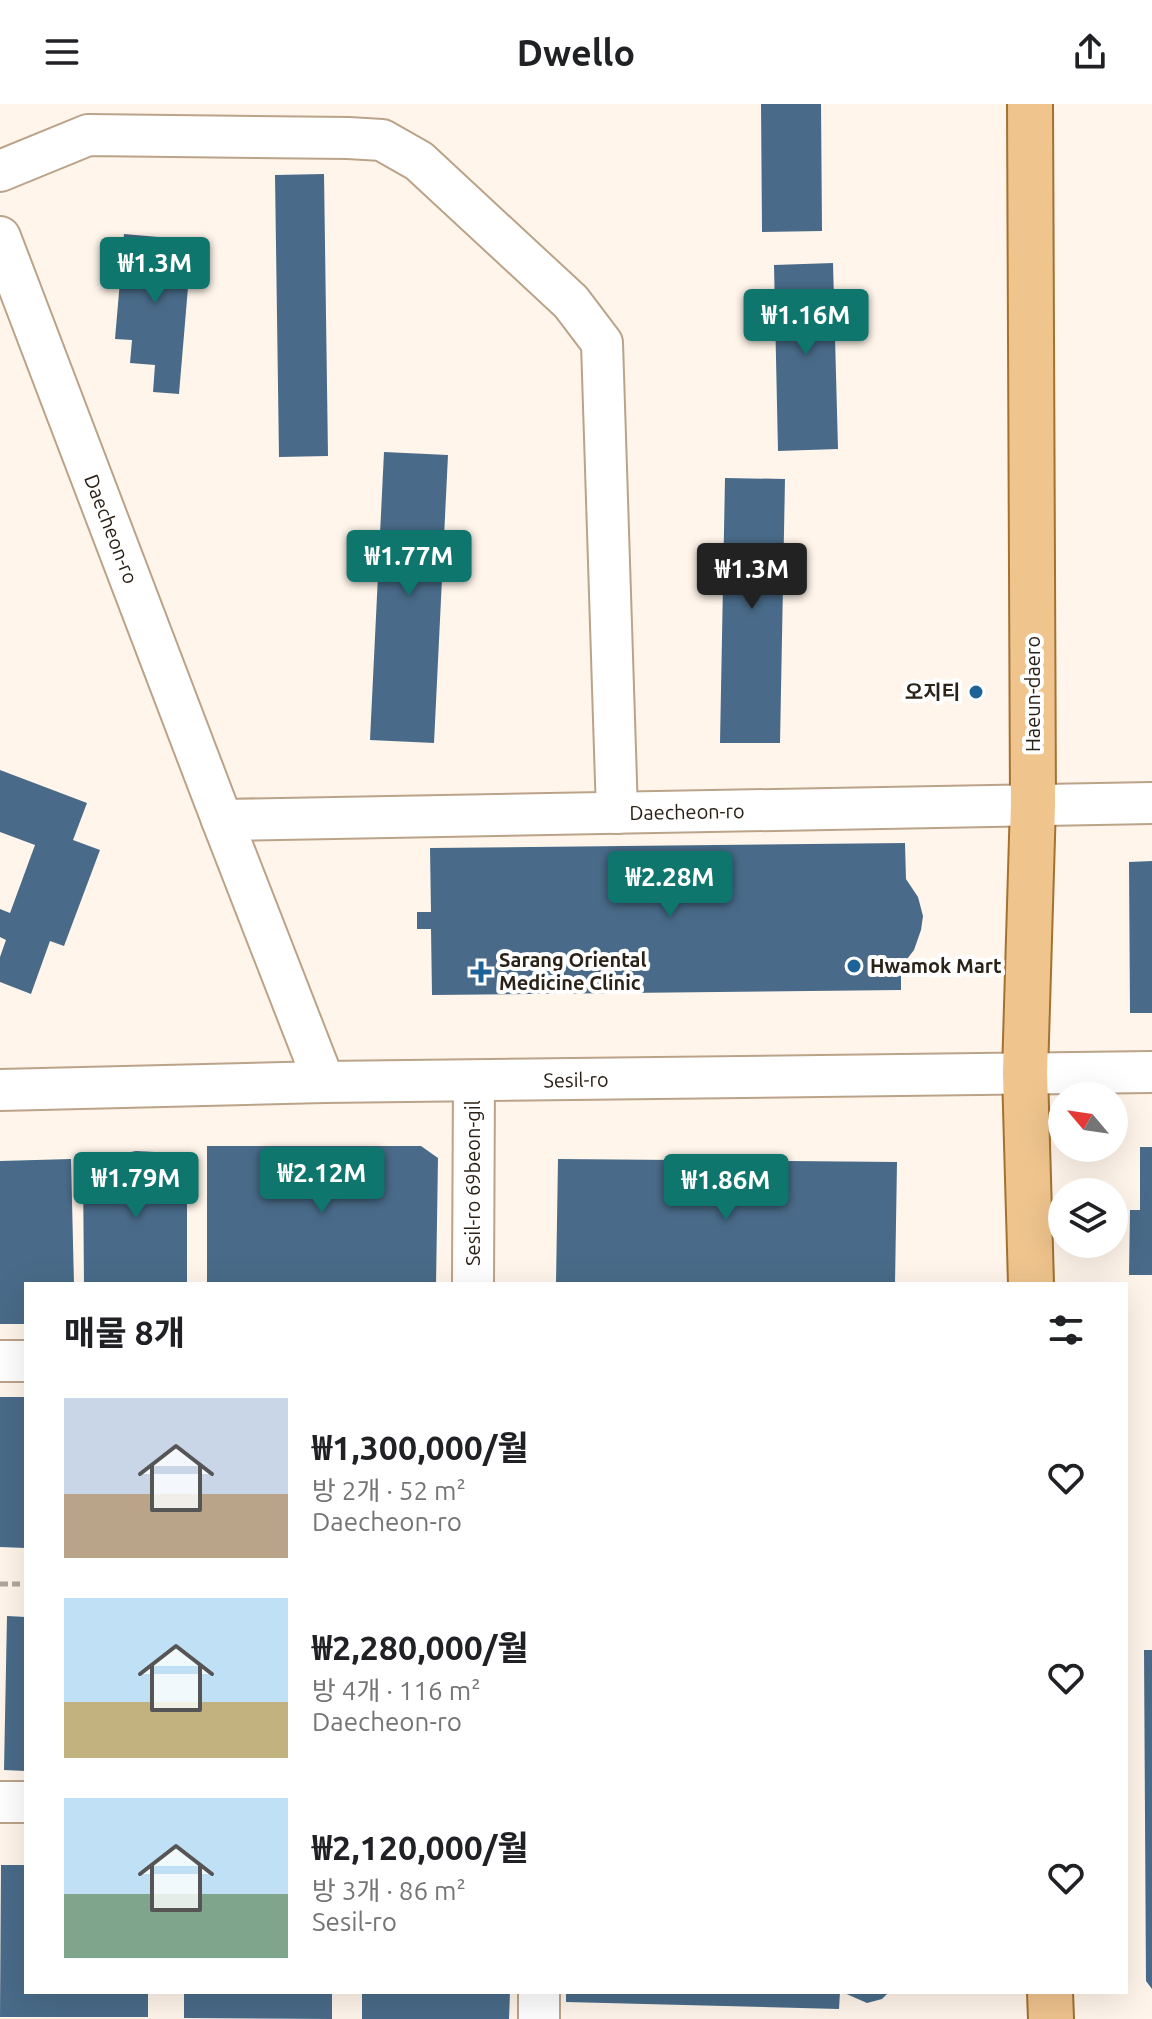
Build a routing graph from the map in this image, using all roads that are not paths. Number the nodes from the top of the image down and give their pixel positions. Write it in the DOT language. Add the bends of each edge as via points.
graph roads {
  1 [pos="1030,104"];
  2 [pos="0,171"];
  3 [pos="0,237"];
  4 [pos="15,321"];
  5 [pos="1152,803"];
  6 [pos="1033,804"];
  7 [pos="617,813"];
  8 [pos="222,820"];
  9 [pos="1152,1072"];
  10 [pos="1025,1073"];
  11 [pos="474,1081"];
  12 [pos="324,1082"];
  13 [pos="0,1090"];
  14 [pos="473,1282"];
  15 [pos="1031,1282"];
  16 [pos="0,1361"];
  17 [pos="24,1361"];
  18 [pos="0,1802"];
  19 [pos="24,1802"];
  20 [pos="539,1994"];
  21 [pos="1050,1994"];
  22 [pos="539,2019"];
  23 [pos="1051,2019"];
  1 -- 6 [label="main road, Haeun-daero"];
  2 -- 7 [label="street" via="88,135 382,140 419,161 571,302 602,343"];
  3 -- 4 [label="street, Daecheon-ro"];
  4 -- 8 [label="street, Daecheon-ro"];
  5 -- 6 [label="street, Daecheon-ro"];
  6 -- 7 [label="street, Daecheon-ro"];
  6 -- 10 [label="main road, Haeun-daero"];
  7 -- 8 [label="street, Daecheon-ro"];
  8 -- 12 [label="street, Daecheon-ro"];
  9 -- 10 [label="street, Sesil-ro"];
  10 -- 11 [label="street, Sesil-ro"];
  10 -- 15 [label="main road, Haeun-daero"];
  11 -- 12 [label="street, Sesil-ro"];
  11 -- 14 [label="street, Sesil-ro 69beon-gil"];
  12 -- 13 [label="street, Sesil-ro"];
  16 -- 17 [label="street"];
  18 -- 19 [label="street"];
  20 -- 22 [label="street"];
  21 -- 23 [label="main road"];
}
